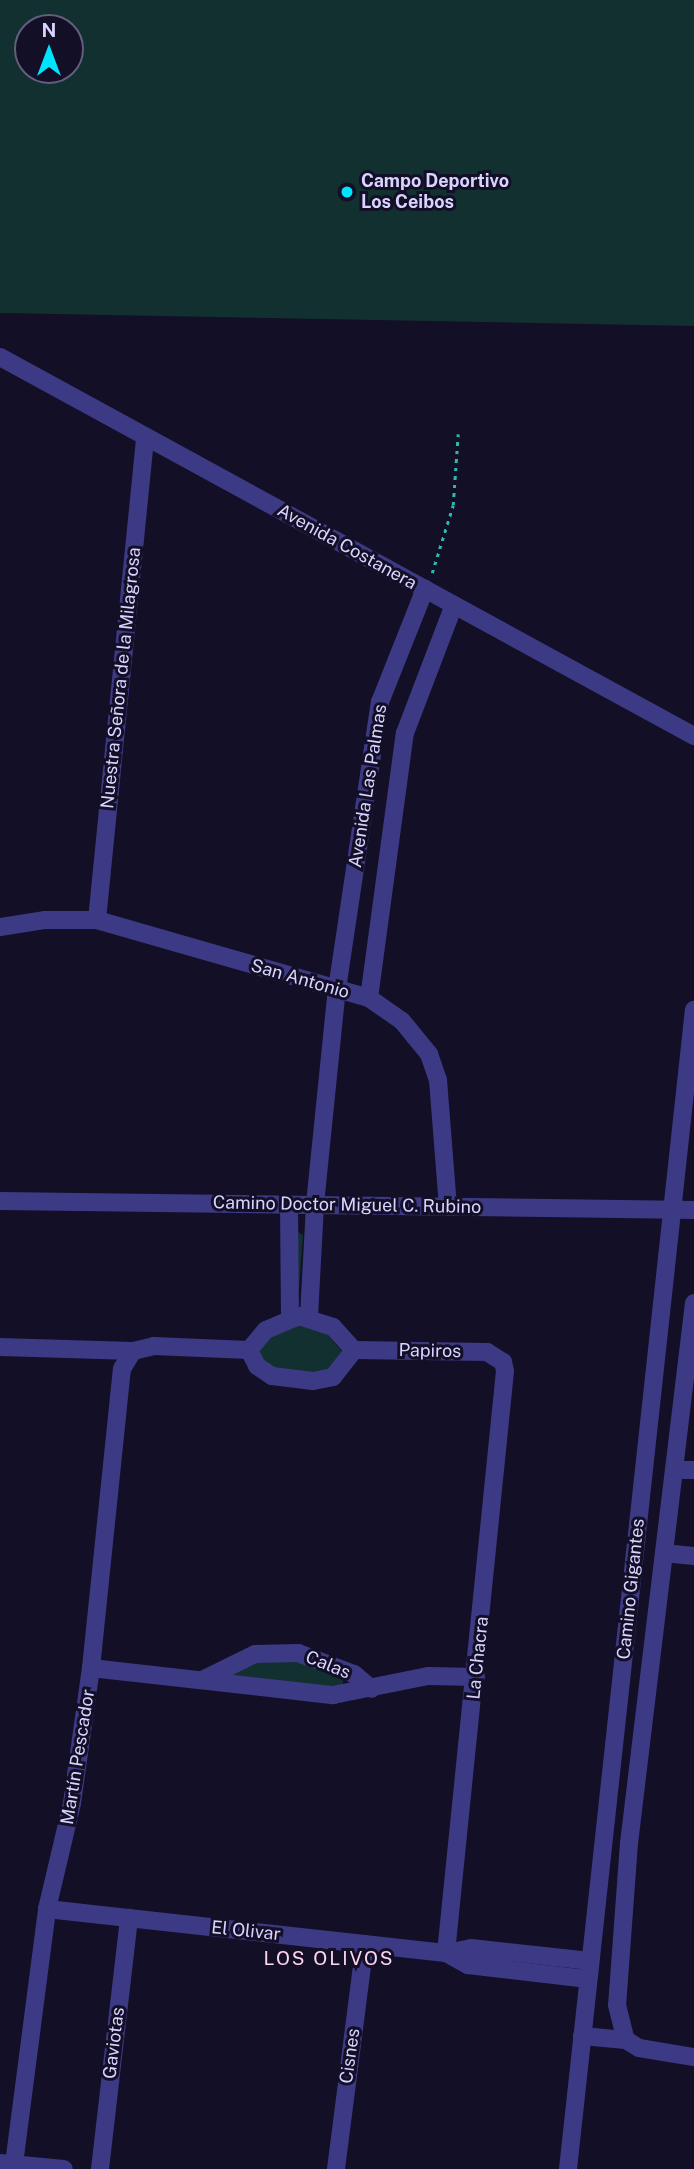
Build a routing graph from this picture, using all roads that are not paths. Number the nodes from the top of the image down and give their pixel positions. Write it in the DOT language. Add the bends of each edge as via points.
graph roads {
  1 [pos="0,357"];
  2 [pos="145,436"];
  3 [pos="425,589"];
  4 [pos="454,606"];
  5 [pos="694,736"];
  6 [pos="97,920"];
  7 [pos="0,927"];
  8 [pos="337,989"];
  9 [pos="369,998"];
  10 [pos="694,1010"];
  11 [pos="0,1201"];
  12 [pos="289,1204"];
  13 [pos="315,1204"];
  14 [pos="448,1207"];
  15 [pos="673,1210"];
  16 [pos="694,1210"];
  17 [pos="694,1303"];
  18 [pos="309,1316"];
  19 [pos="290,1317"];
  20 [pos="692,1333"];
  21 [pos="0,1348"];
  22 [pos="249,1350"];
  23 [pos="354,1350"];
  24 [pos="133,1351"];
  25 [pos="503,1362"];
  26 [pos="674,1470"];
  27 [pos="694,1470"];
  28 [pos="664,1553"];
  29 [pos="694,1556"];
  30 [pos="92,1668"];
  31 [pos="476,1677"];
  32 [pos="202,1680"];
  33 [pos="372,1689"];
  34 [pos="47,1909"];
  35 [pos="130,1918"];
  36 [pos="365,1944"];
  37 [pos="446,1953"];
  38 [pos="590,1961"];
  39 [pos="588,1979"];
  40 [pos="582,2036"];
  41 [pos="626,2040"];
  42 [pos="694,2057"];
  43 [pos="7,2163"];
  44 [pos="64,2169"];
  45 [pos="100,2169"];
  46 [pos="336,2169"];
  47 [pos="568,2169"];
  1 -- 2 [label="street, Avenida Costanera"];
  2 -- 3 [label="street, Avenida Costanera"];
  2 -- 6 [label="street, Nuestra Señora de la Milagrosa"];
  3 -- 4 [label="street, Avenida Costanera"];
  3 -- 8 [label="street, Avenida Las Palmas" via="380,702"];
  4 -- 5 [label="street, Avenida Costanera"];
  4 -- 9 [label="street, Avenida Las Palmas" via="405,733"];
  6 -- 7 [label="street, San Antonio" via="45,919"];
  6 -- 8 [label="street, San Antonio"];
  8 -- 9 [label="street, San Antonio"];
  8 -- 13 [label="street, Avenida Las Palmas"];
  9 -- 14 [label="street, San Antonio" via="402,1021 429,1054 439,1080"];
  10 -- 15 [label="street, Camino Gigantes"];
  11 -- 12 [label="street, Camino Doctor Miguel C. Rubino"];
  12 -- 13 [label="street, Camino Doctor Miguel C. Rubino"];
  12 -- 19 [label="street"];
  13 -- 14 [label="street, Camino Doctor Miguel C. Rubino"];
  13 -- 18 [label="street"];
  14 -- 15 [label="street, Camino Doctor Miguel C. Rubino"];
  15 -- 16 [label="street, Camino Doctor Miguel C. Rubino"];
  15 -- 38 [label="street, Camino Gigantes"];
  17 -- 20 [label="street"];
  18 -- 19 [label="street"];
  18 -- 23 [label="street" via="333,1327"];
  19 -- 22 [label="street" via="266,1330"];
  20 -- 26 [label="street"];
  21 -- 24 [label="street"];
  22 -- 23 [label="street" via="257,1366 272,1376 313,1381 333,1377"];
  22 -- 24 [label="street" via="154,1346"];
  23 -- 25 [label="street, Papiros" via="487,1352"];
  24 -- 30 [label="street, Martín Pescador" via="122,1369"];
  25 -- 31 [label="street, La Chacra" via="505,1382"];
  26 -- 27 [label="street"];
  26 -- 28 [label="street"];
  28 -- 29 [label="street"];
  28 -- 41 [label="street" via="628,1857 617,2006"];
  30 -- 32 [label="street, Calas"];
  30 -- 34 [label="street, Martín Pescador" via="72,1803"];
  31 -- 33 [label="street, Calas" via="428,1676"];
  31 -- 37 [label="street, La Chacra"];
  32 -- 33 [label="street, Calas" via="333,1695"];
  32 -- 33 [label="street, Calas" via="255,1654 298,1653 354,1674"];
  34 -- 35 [label="street, El Olivar"];
  34 -- 43 [label="street, Martín Pescador"];
  35 -- 36 [label="street, El Olivar"];
  35 -- 45 [label="street, Gaviotas"];
  36 -- 37 [label="street, El Olivar"];
  36 -- 46 [label="street, Cisnes"];
  37 -- 38 [label="street, El Olivar" via="471,1948"];
  37 -- 39 [label="street, El Olivar" via="468,1965"];
  38 -- 39 [label="street, Camino Gigantes"];
  39 -- 40 [label="street, Camino Gigantes"];
  40 -- 41 [label="street"];
  40 -- 47 [label="street, Camino Gigantes"];
  41 -- 42 [label="street" via="657,2053"];
  43 -- 44 [label="street"];
}
